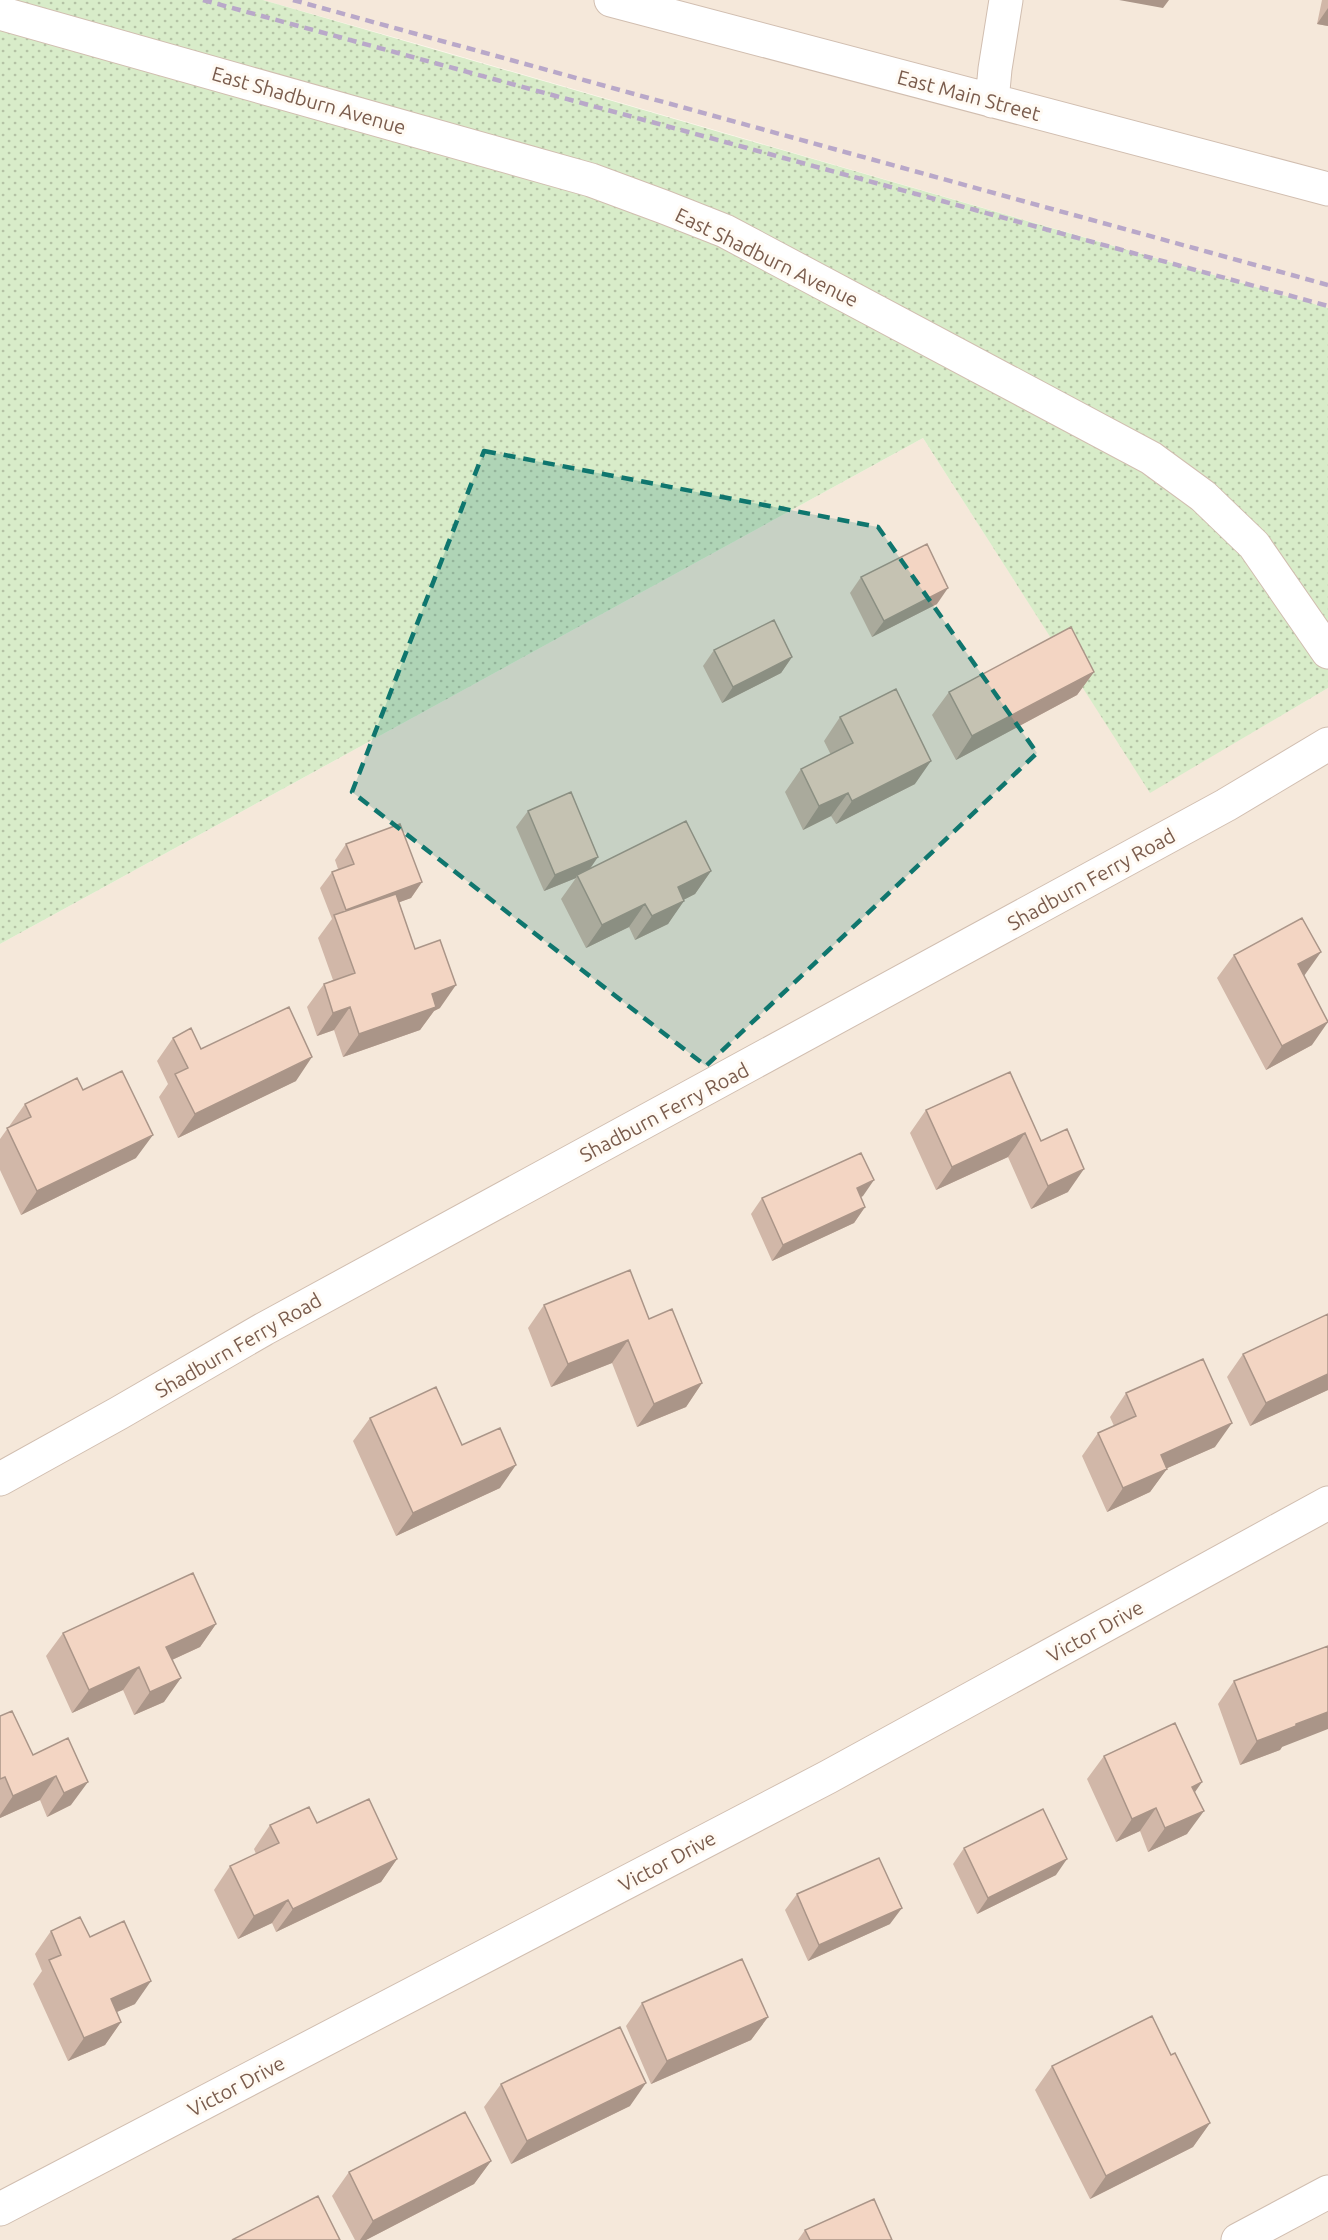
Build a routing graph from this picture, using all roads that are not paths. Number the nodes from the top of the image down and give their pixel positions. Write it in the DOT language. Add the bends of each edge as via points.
graph roads {
  1 [pos="611,0"];
  2 [pos="1006,0"];
  3 [pos="0,13"];
  4 [pos="993,101"];
  5 [pos="1328,189"];
  6 [pos="1328,652"];
  7 [pos="1328,744"];
  8 [pos="0,1479"];
  9 [pos="1328,1503"];
  10 [pos="1328,2192"];
  11 [pos="0,2209"];
  12 [pos="1238,2240"];
  1 -- 4 [label="street, East Main Street"];
  2 -- 4 [label="street"];
  3 -- 6 [label="street, East Shadburn Avenue" via="591,180 725,231 1151,458 1203,496 1254,545"];
  4 -- 5 [label="street, East Main Street"];
  7 -- 8 [label="street, Shadburn Ferry Road" via="1226,805 284,1318"];
  9 -- 11 [label="street, Victor Drive" via="828,1777"];
  10 -- 12 [label="street"];
}
